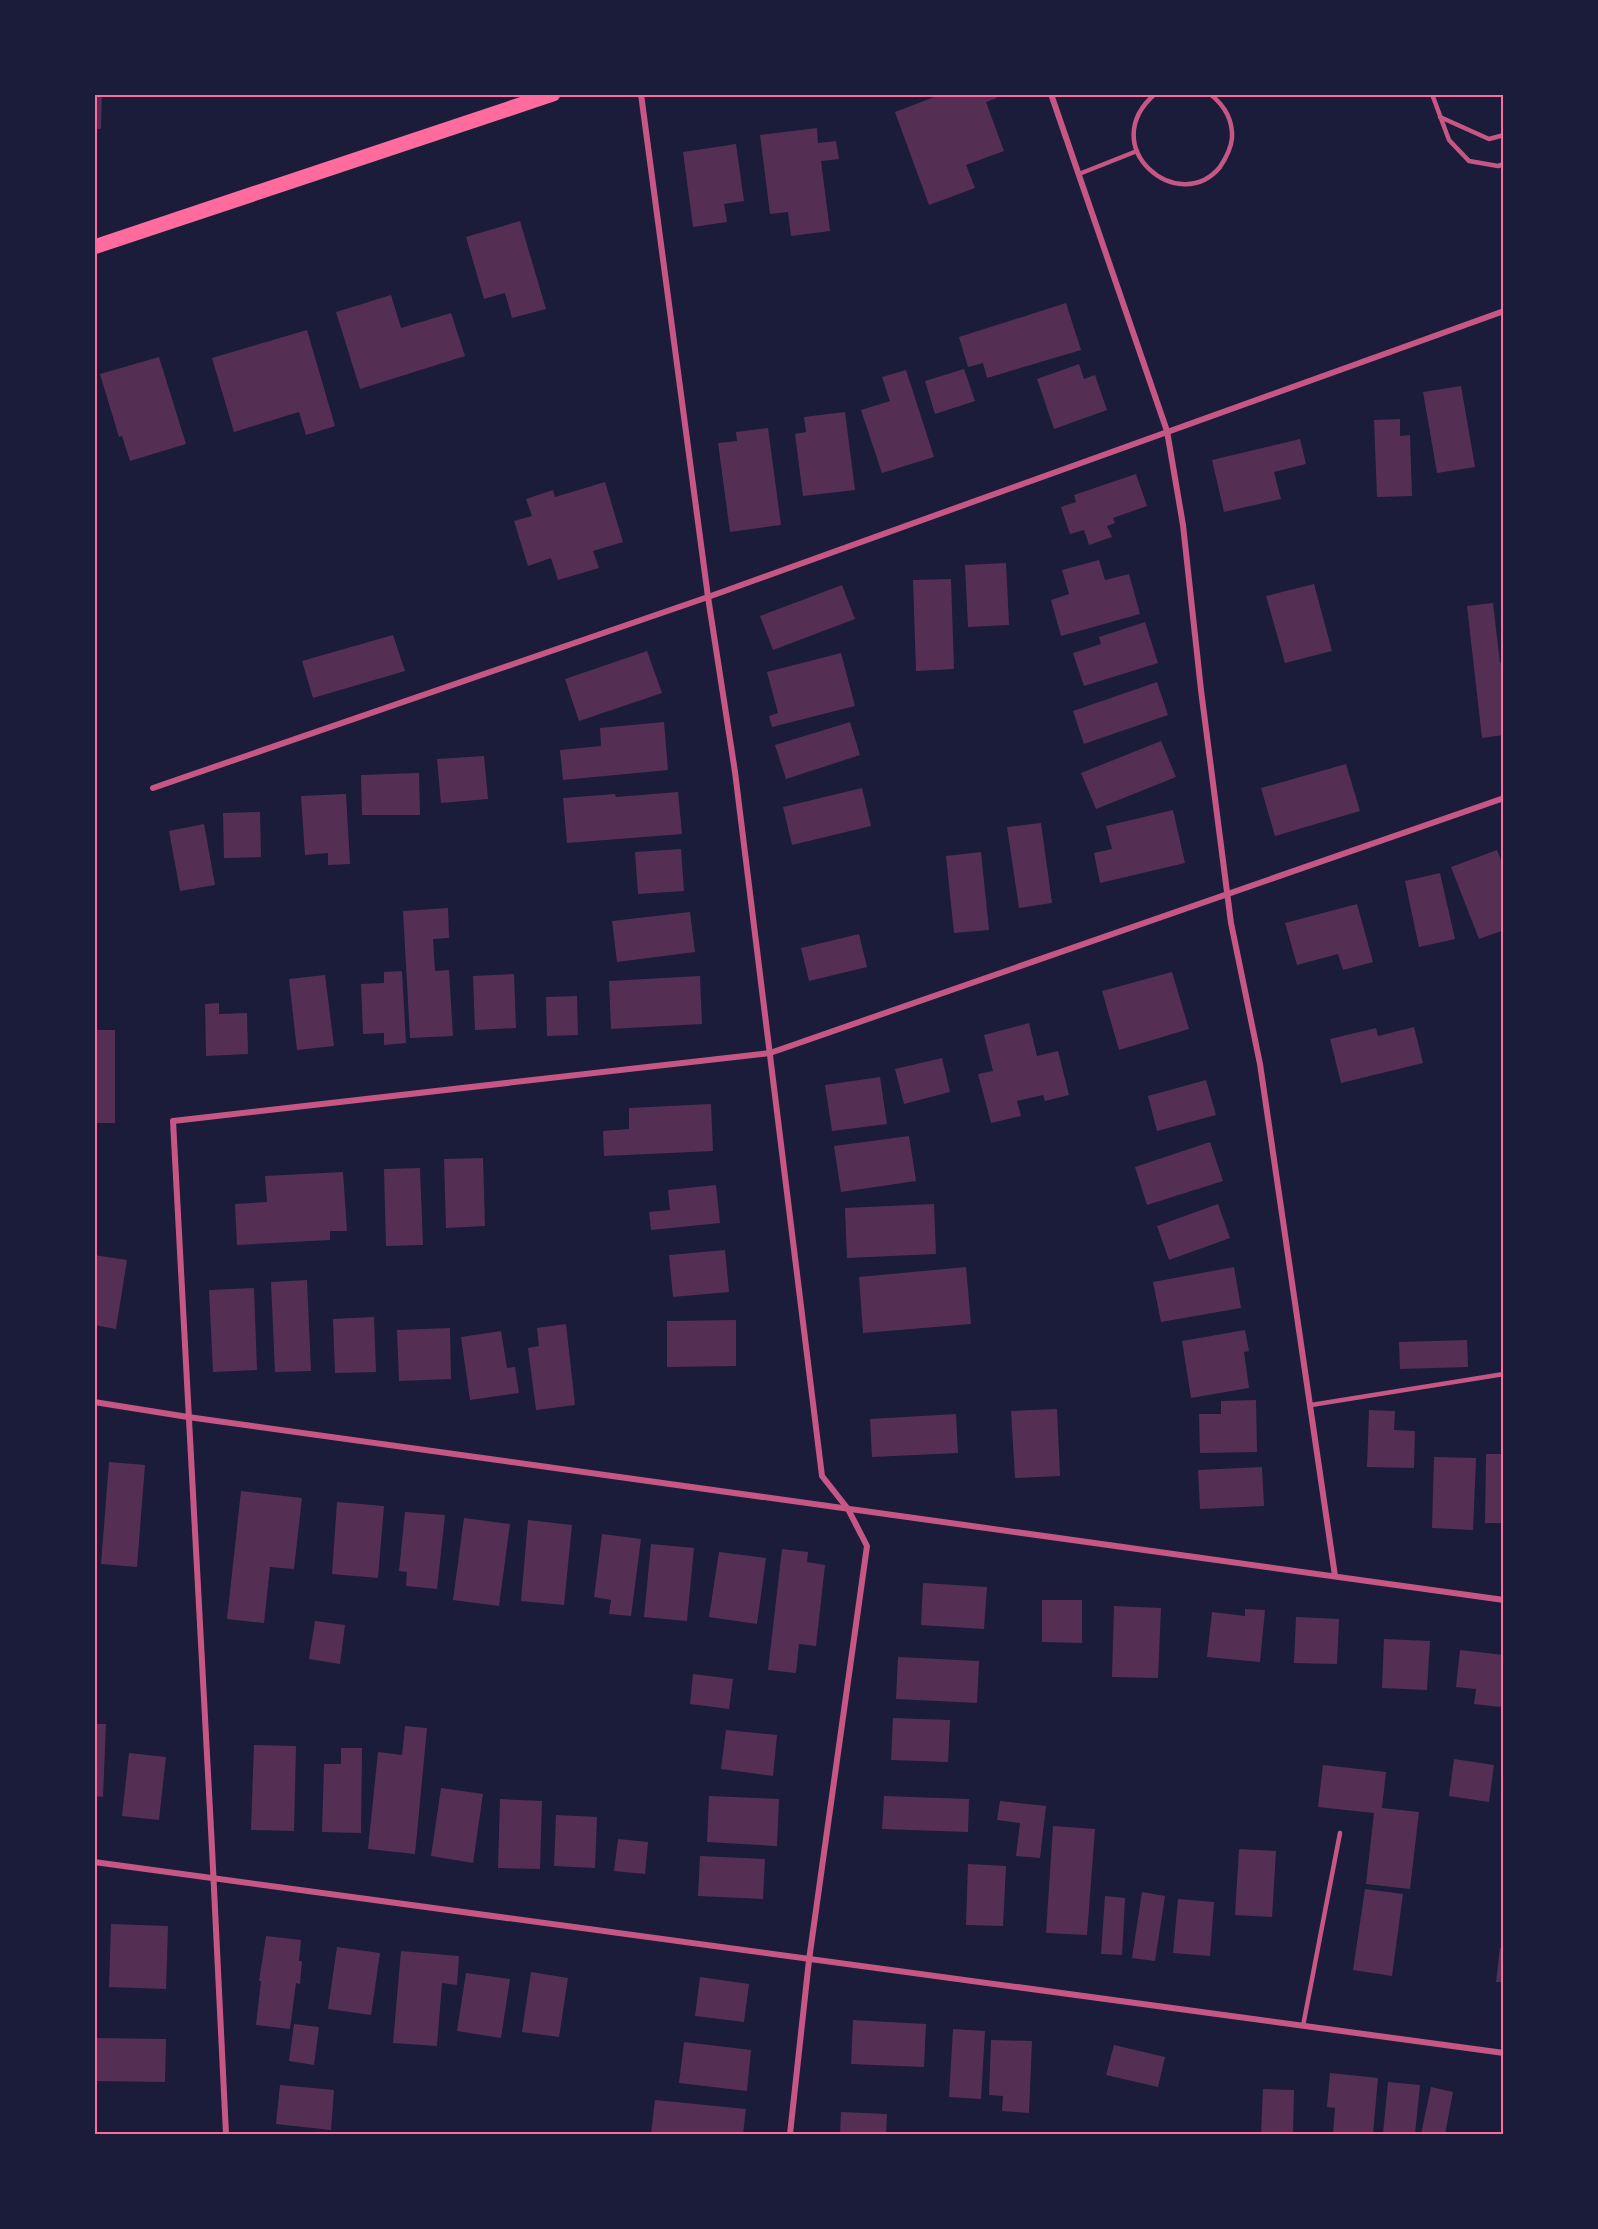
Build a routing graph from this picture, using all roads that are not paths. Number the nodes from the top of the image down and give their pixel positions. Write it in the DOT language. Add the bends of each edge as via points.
graph roads {
  1 [pos="552,94"];
  2 [pos="641,94"];
  3 [pos="1051,94"];
  4 [pos="1155,94"];
  5 [pos="1210,94"];
  6 [pos="1432,94"];
  7 [pos="1440,117"];
  8 [pos="1503,135"];
  9 [pos="1137,151"];
  10 [pos="1503,164"];
  11 [pos="1079,174"];
  12 [pos="94,247"];
  13 [pos="1503,311"];
  14 [pos="1167,431"];
  15 [pos="708,597"];
  16 [pos="153,788"];
  17 [pos="1503,798"];
  18 [pos="1227,894"];
  19 [pos="770,1053"];
  20 [pos="1503,1374"];
  21 [pos="94,1402"];
  22 [pos="1311,1405"];
  23 [pos="188,1417"];
  24 [pos="848,1509"];
  25 [pos="1335,1576"];
  26 [pos="1503,1600"];
  27 [pos="1340,1833"];
  28 [pos="94,1863"];
  29 [pos="214,1879"];
  30 [pos="809,1960"];
  31 [pos="1304,2026"];
  32 [pos="1503,2053"];
  33 [pos="226,2134"];
  34 [pos="790,2134"];
  1 -- 12 [label="main road"];
  2 -- 15 [label="street"];
  3 -- 11 [label="street"];
  4 -- 9 [label="lane" via="1136,119"];
  5 -- 9 [label="lane" via="1227,113 1232,129 1231,145 1215,172 1186,184 1170,182 1144,165"];
  6 -- 7 [label="lane"];
  7 -- 8 [label="lane" via="1489,139"];
  7 -- 10 [label="lane" via="1449,140 1469,161"];
  9 -- 11 [label="lane"];
  11 -- 14 [label="street"];
  13 -- 14 [label="street"];
  14 -- 15 [label="street"];
  14 -- 18 [label="street" via="1183,525"];
  15 -- 16 [label="street"];
  15 -- 19 [label="street" via="735,772"];
  17 -- 18 [label="street"];
  18 -- 19 [label="street"];
  18 -- 22 [label="street" via="1260,1064"];
  19 -- 23 [label="street" via="172,1121"];
  19 -- 24 [label="street" via="822,1476"];
  20 -- 22 [label="lane"];
  21 -- 23 [label="street"];
  22 -- 25 [label="street"];
  23 -- 24 [label="street"];
  23 -- 29 [label="street"];
  24 -- 25 [label="street"];
  24 -- 30 [label="street" via="867,1546"];
  25 -- 26 [label="street"];
  27 -- 31 [label="lane"];
  28 -- 29 [label="street"];
  29 -- 30 [label="street"];
  29 -- 33 [label="street"];
  30 -- 31 [label="street"];
  30 -- 34 [label="street"];
  31 -- 32 [label="street"];
}
